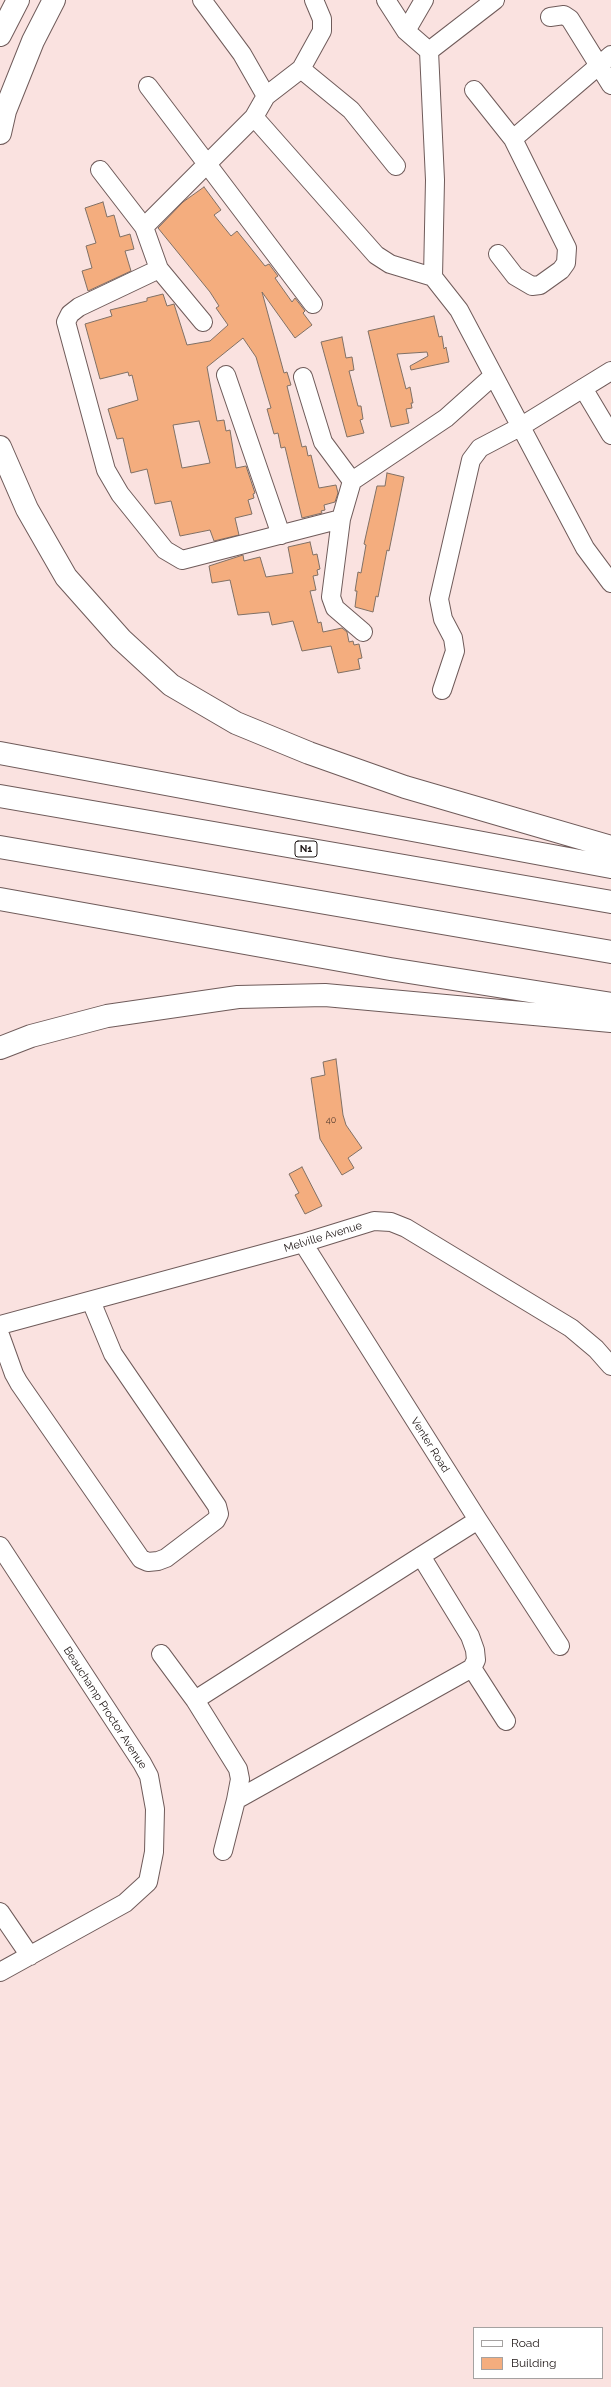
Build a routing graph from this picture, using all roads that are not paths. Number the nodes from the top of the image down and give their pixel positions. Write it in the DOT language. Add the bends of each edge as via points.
graph roads {
  1 [pos="18,0"];
  2 [pos="54,0"];
  3 [pos="202,0"];
  4 [pos="314,0"];
  5 [pos="386,0"];
  6 [pos="424,0"];
  7 [pos="495,0"];
  8 [pos="550,17"];
  9 [pos="406,31"];
  10 [pos="0,35"];
  11 [pos="429,51"];
  12 [pos="605,60"];
  13 [pos="301,69"];
  14 [pos="611,85"];
  15 [pos="148,86"];
  16 [pos="474,90"];
  17 [pos="266,96"];
  18 [pos="254,117"];
  19 [pos="0,132"];
  20 [pos="513,140"];
  21 [pos="208,163"];
  22 [pos="396,166"];
  23 [pos="100,170"];
  24 [pos="144,227"];
  25 [pos="498,254"];
  26 [pos="159,268"];
  27 [pos="433,277"];
  28 [pos="313,304"];
  29 [pos="203,322"];
  30 [pos="611,371"];
  31 [pos="226,375"];
  32 [pos="493,376"];
  33 [pos="303,377"];
  34 [pos="583,388"];
  35 [pos="520,427"];
  36 [pos="611,435"];
  37 [pos="0,447"];
  38 [pos="352,481"];
  39 [pos="341,519"];
  40 [pos="281,535"];
  41 [pos="611,583"];
  42 [pos="363,632"];
  43 [pos="442,690"];
  44 [pos="0,753"];
  45 [pos="0,796"];
  46 [pos="0,846"];
  47 [pos="611,847"];
  48 [pos="611,867"];
  49 [pos="0,899"];
  50 [pos="611,902"];
  51 [pos="611,952"];
  52 [pos="611,1004"];
  53 [pos="611,1021"];
  54 [pos="0,1048"];
  55 [pos="303,1243"];
  56 [pos="91,1301"];
  57 [pos="0,1325"];
  58 [pos="0,1335"];
  59 [pos="611,1366"];
  60 [pos="478,1520"];
  61 [pos="0,1546"];
  62 [pos="421,1556"];
  63 [pos="560,1646"];
  64 [pos="161,1654"];
  65 [pos="472,1668"];
  66 [pos="195,1700"];
  67 [pos="506,1721"];
  68 [pos="236,1800"];
  69 [pos="224,1851"];
  70 [pos="0,1912"];
  71 [pos="30,1956"];
  72 [pos="0,1972"];
  1 -- 10 [label="highway"];
  2 -- 19 [label="highway" via="33,41"];
  3 -- 17 [label="street" via="242,54"];
  4 -- 13 [label="street" via="322,20 322,31"];
  5 -- 9 [label="street"];
  6 -- 9 [label="street"];
  7 -- 11 [label="street"];
  8 -- 12 [label="street" via="564,15 570,19"];
  9 -- 11 [label="street"];
  11 -- 27 [label="street" via="435,180"];
  12 -- 14 [label="street"];
  12 -- 20 [label="street"];
  13 -- 17 [label="street"];
  13 -- 22 [label="street" via="351,110"];
  15 -- 21 [label="street"];
  16 -- 20 [label="street"];
  17 -- 18 [label="street"];
  18 -- 21 [label="street"];
  18 -- 27 [label="street" via="376,255 390,264"];
  20 -- 25 [label="street" via="567,248 568,255 561,270 540,285 532,286 515,276"];
  21 -- 24 [label="street"];
  21 -- 28 [label="street"];
  23 -- 24 [label="street"];
  24 -- 26 [label="street"];
  26 -- 29 [label="street"];
  26 -- 40 [label="street" via="79,307 70,314 66,322 106,470 120,494 165,550 182,560"];
  27 -- 32 [label="street" via="459,310"];
  30 -- 34 [label="street"];
  31 -- 40 [label="street"];
  32 -- 35 [label="street"];
  32 -- 38 [label="street" via="446,418"];
  33 -- 38 [label="street" via="323,442"];
  34 -- 35 [label="street"];
  34 -- 36 [label="street"];
  35 -- 41 [label="street" via="585,548"];
  35 -- 43 [label="street" via="480,448 471,460 439,599 443,619 453,638 455,651"];
  37 -- 47 [label="highway" via="27,509 66,578 121,639 171,685 236,723 309,754 405,787"];
  38 -- 39 [label="street"];
  39 -- 40 [label="street"];
  39 -- 42 [label="street" via="331,597 335,608"];
  44 -- 48 [label="highway"];
  45 -- 50 [label="highway, N1"];
  46 -- 51 [label="highway"];
  49 -- 52 [label="highway" via="390,969"];
  53 -- 54 [label="highway" via="325,995 238,997 107,1016 31,1036"];
  55 -- 56 [label="street, Melville Avenue"];
  55 -- 59 [label="street, Melville Avenue" via="374,1221 391,1222 406,1228 571,1328"];
  55 -- 60 [label="street, Venter Road"];
  56 -- 57 [label="street, Melville Avenue"];
  56 -- 58 [label="street" via="112,1354 218,1506 219,1514 216,1520 166,1558 158,1561 148,1562 141,1559 19,1383"];
  60 -- 62 [label="street"];
  60 -- 63 [label="street, Venter Road"];
  61 -- 71 [label="street, Beauchamp Proctor Avenue" via="142,1763 149,1776 155,1809 154,1852 148,1882 125,1903"];
  62 -- 65 [label="street" via="470,1636 476,1660"];
  62 -- 66 [label="street"];
  64 -- 66 [label="street"];
  65 -- 67 [label="street"];
  65 -- 68 [label="street"];
  66 -- 68 [label="street" via="238,1769 240,1779"];
  68 -- 69 [label="street"];
  70 -- 71 [label="street"];
  71 -- 72 [label="street, Beauchamp Proctor Avenue"];
}
